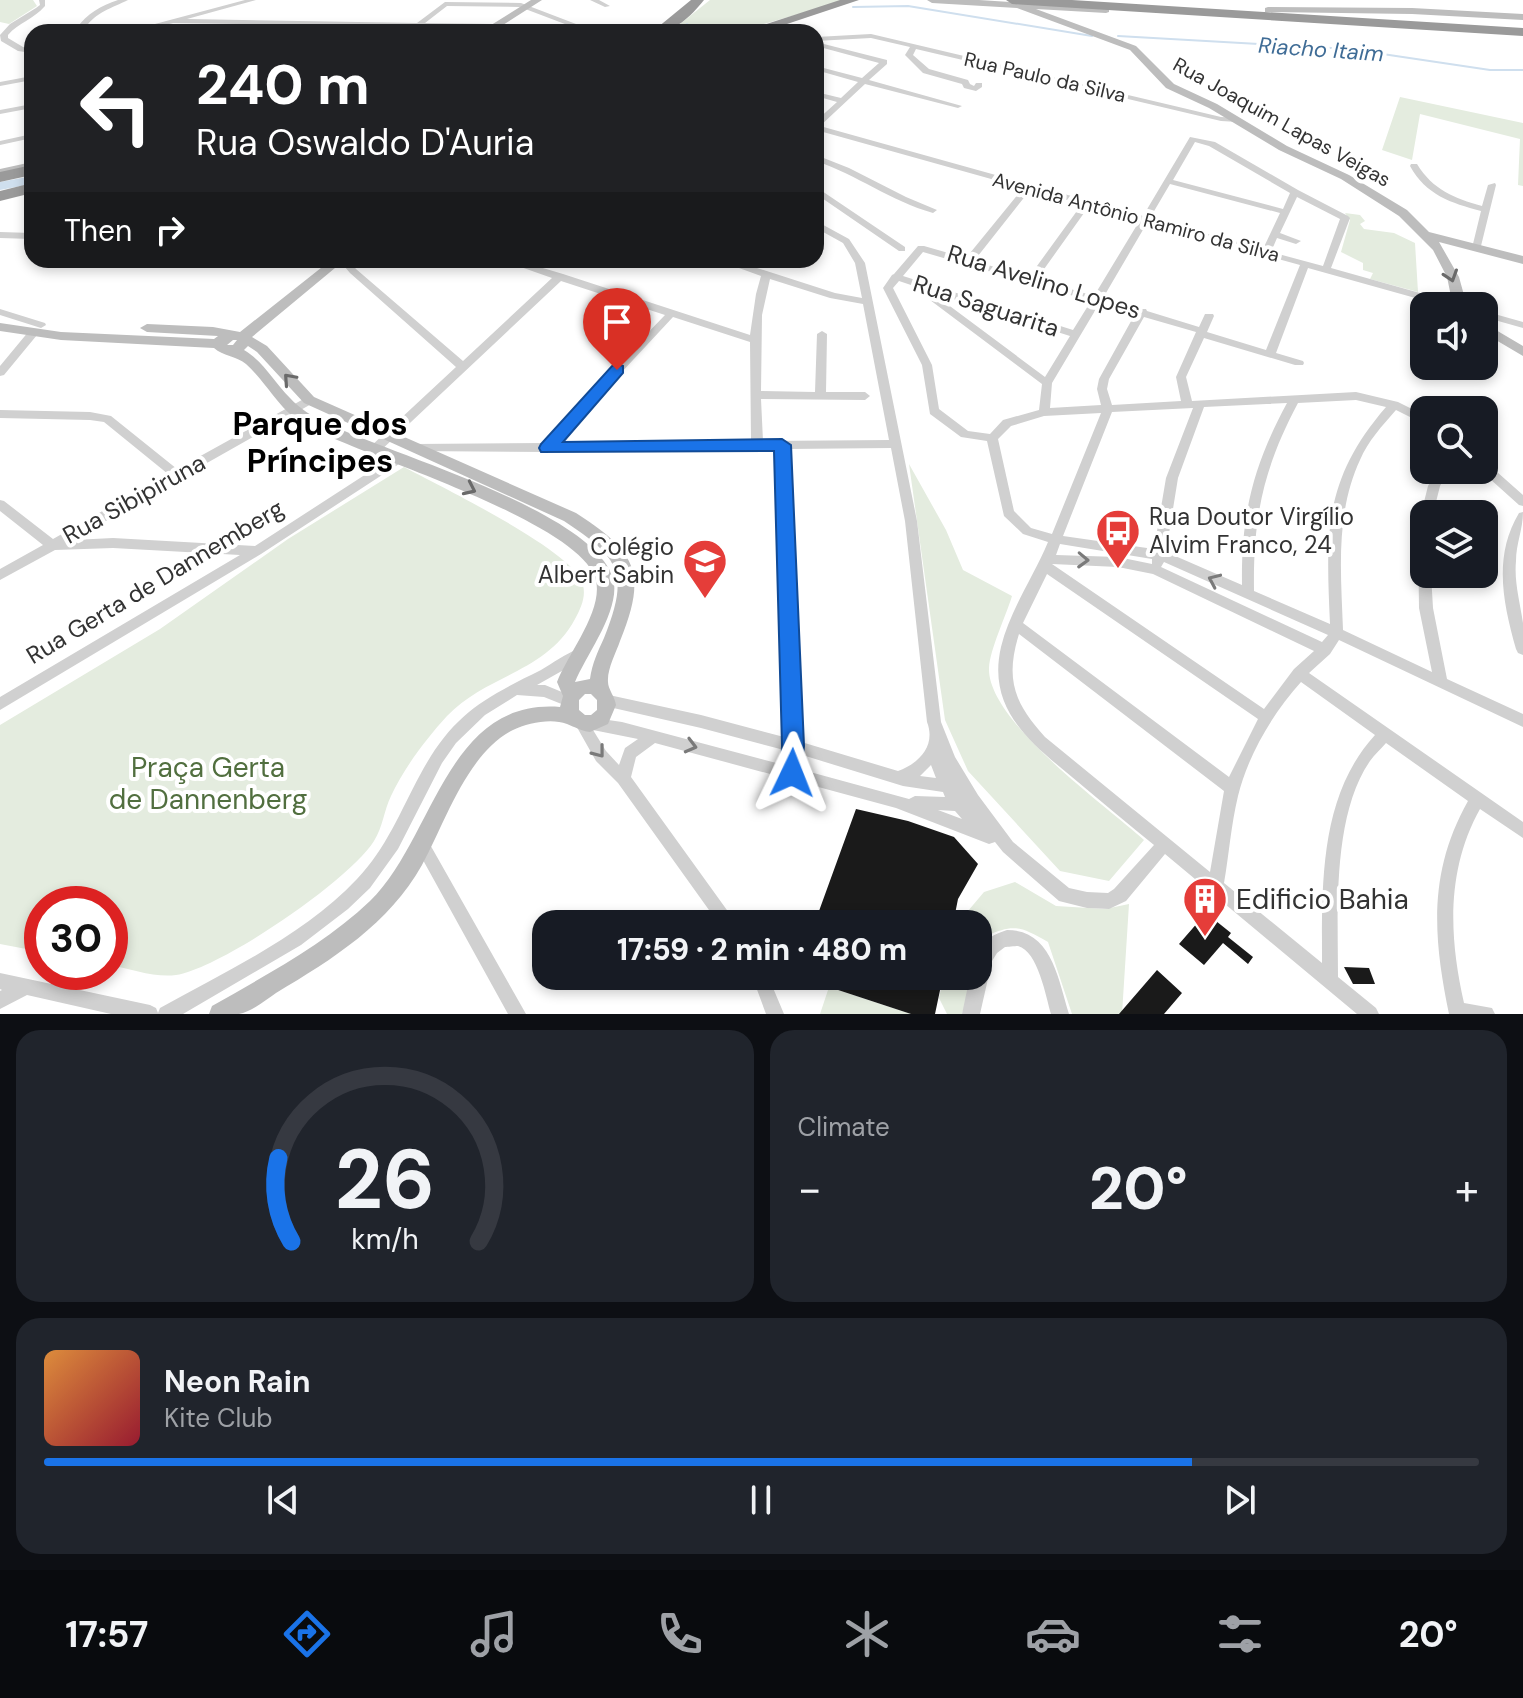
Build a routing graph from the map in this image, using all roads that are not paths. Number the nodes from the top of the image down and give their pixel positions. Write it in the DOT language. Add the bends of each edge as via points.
graph roads {
  1 [pos="42,0"];
  2 [pos="123,0"];
  3 [pos="253,0"];
  4 [pos="593,0"];
  5 [pos="681,0"];
  6 [pos="698,0"];
  7 [pos="853,0"];
  8 [pos="932,0"];
  9 [pos="1096,0"];
  10 [pos="532,3"];
  11 [pos="1015,3"];
  12 [pos="607,6"];
  13 [pos="1268,10"];
  14 [pos="1046,11"];
  15 [pos="1228,13"];
  16 [pos="1523,17"];
  17 [pos="174,21"];
  18 [pos="266,23"];
  19 [pos="83,24"];
  20 [pos="162,24"];
  21 [pos="262,24"];
  22 [pos="354,24"];
  23 [pos="420,24"];
  24 [pos="498,24"];
  25 [pos="576,24"];
  26 [pos="663,24"];
  27 [pos="671,24"];
  28 [pos="775,24"];
  29 [pos="1523,26"];
  30 [pos="1523,32"];
  31 [pos="824,40"];
  32 [pos="824,43"];
  33 [pos="911,45"];
  34 [pos="24,48"];
  35 [pos="897,54"];
  36 [pos="824,70"];
  37 [pos="24,80"];
  38 [pos="866,81"];
  39 [pos="965,82"];
  40 [pos="0,84"];
  41 [pos="824,96"];
  42 [pos="843,101"];
  43 [pos="958,106"];
  44 [pos="24,108"];
  45 [pos="0,112"];
  46 [pos="824,119"];
  47 [pos="1238,120"];
  48 [pos="824,128"];
  49 [pos="24,138"];
  50 [pos="0,143"];
  51 [pos="824,161"];
  52 [pos="1414,166"];
  53 [pos="24,170"];
  54 [pos="0,175"];
  55 [pos="1168,181"];
  56 [pos="1492,185"];
  57 [pos="1028,187"];
  58 [pos="24,190"];
  59 [pos="1295,192"];
  60 [pos="824,195"];
  61 [pos="0,196"];
  62 [pos="1087,203"];
  63 [pos="933,210"];
  64 [pos="1486,210"];
  65 [pos="1285,212"];
  66 [pos="1147,219"];
  67 [pos="824,228"];
  68 [pos="0,235"];
  69 [pos="1275,235"];
  70 [pos="24,236"];
  71 [pos="1296,241"];
  72 [pos="1445,245"];
  73 [pos="1477,248"];
  74 [pos="902,249"];
  75 [pos="1266,252"];
  76 [pos="1523,260"];
  77 [pos="969,261"];
  78 [pos="1305,264"];
  79 [pos="326,268"];
  80 [pos="348,268"];
  81 [pos="533,268"];
  82 [pos="747,268"];
  83 [pos="1326,270"];
  84 [pos="766,274"];
  85 [pos="560,276"];
  86 [pos="895,277"];
  87 [pos="1032,280"];
  88 [pos="917,286"];
  89 [pos="1456,292"];
  90 [pos="1410,293"];
  91 [pos="1097,299"];
  92 [pos="866,302"];
  93 [pos="1142,311"];
  94 [pos="0,312"];
  95 [pos="672,313"];
  96 [pos="1209,316"];
  97 [pos="1498,318"];
  98 [pos="1523,325"];
  99 [pos="0,327"];
  100 [pos="95,327"];
  101 [pos="37,329"];
  102 [pos="1202,333"];
  103 [pos="822,334"];
  104 [pos="1077,335"];
  105 [pos="1498,336"];
  106 [pos="76,337"];
  107 [pos="234,341"];
  108 [pos="757,341"];
  109 [pos="1520,349"];
  110 [pos="1270,354"];
  111 [pos="1299,363"];
  112 [pos="463,367"];
  113 [pos="0,373"];
  114 [pos="1047,383"];
  115 [pos="757,395"];
  116 [pos="820,396"];
  117 [pos="865,396"];
  118 [pos="309,400"];
  119 [pos="1294,400"];
  120 [pos="1193,404"];
  121 [pos="1394,405"];
  122 [pos="1108,409"];
  123 [pos="293,410"];
  124 [pos="1044,412"];
  125 [pos="1410,413"];
  126 [pos="0,414"];
  127 [pos="390,437"];
  128 [pos="992,438"];
  129 [pos="894,444"];
  130 [pos="757,445"];
  131 [pos="782,445"];
  132 [pos="548,448"];
  133 [pos="374,450"];
  134 [pos="423,451"];
  135 [pos="398,459"];
  136 [pos="178,476"];
  137 [pos="1498,480"];
  138 [pos="1523,502"];
  139 [pos="0,504"];
  140 [pos="1523,516"];
  141 [pos="1054,539"];
  142 [pos="51,545"];
  143 [pos="257,551"];
  144 [pos="1160,555"];
  145 [pos="1046,562"];
  146 [pos="1156,570"];
  147 [pos="0,575"];
  148 [pos="1425,588"];
  149 [pos="1248,594"];
  150 [pos="1016,625"];
  151 [pos="1337,633"];
  152 [pos="1523,649"];
  153 [pos="1325,650"];
  154 [pos="578,655"];
  155 [pos="1299,673"];
  156 [pos="1441,682"];
  157 [pos="518,690"];
  158 [pos="603,695"];
  159 [pos="0,704"];
  160 [pos="576,712"];
  161 [pos="1267,718"];
  162 [pos="1523,721"];
  163 [pos="937,731"];
  164 [pos="1385,734"];
  165 [pos="653,736"];
  166 [pos="793,746"];
  167 [pos="934,752"];
  168 [pos="792,773"];
  169 [pos="900,777"];
  170 [pos="623,778"];
  171 [pos="963,785"];
  172 [pos="947,788"];
  173 [pos="1232,788"];
  174 [pos="1477,799"];
  175 [pos="896,801"];
  176 [pos="967,804"];
  177 [pos="1523,831"];
  178 [pos="989,837"];
  179 [pos="1164,844"];
  180 [pos="423,846"];
  181 [pos="1008,847"];
  182 [pos="1216,883"];
  183 [pos="719,910"];
  184 [pos="0,981"];
  185 [pos="1330,981"];
  186 [pos="24,987"];
  187 [pos="24,988"];
  188 [pos="39,990"];
  189 [pos="766,990"];
  190 [pos="0,1000"];
  191 [pos="233,1010"];
  192 [pos="1458,1012"];
  193 [pos="150,1014"];
  194 [pos="166,1014"];
  195 [pos="517,1014"];
  196 [pos="775,1014"];
  197 [pos="971,1014"];
  198 [pos="1060,1014"];
  199 [pos="1370,1014"];
  200 [pos="1486,1014"];
  1 -- 34 [label="street" via="39,11 4,35"];
  2 -- 19 [label="street"];
  3 -- 17 [label="street"];
  4 -- 12 [label="street"];
  5 -- 26 [label="highway"];
  6 -- 27 [label="highway"];
  7 -- 28 [label="highway"];
  8 -- 11 [label="main road, Rua Joaquim Lapas Veigas"];
  9 -- 13 [label="highway"];
  10 -- 23 [label="street" via="445,4"];
  10 -- 24 [label="main road"];
  10 -- 25 [label="street"];
  11 -- 14 [label="main road, Rua Joaquim Lapas Veigas"];
  11 -- 15 [label="highway"];
  13 -- 16 [label="main road"];
  13 -- 29 [label="highway"];
  14 -- 15 [label="main road"];
  14 -- 47 [label="main road, Rua Joaquim Lapas Veigas" via="1133,48 1170,86"];
  15 -- 30 [label="highway"];
  17 -- 18 [label="street"];
  17 -- 20 [label="street"];
  18 -- 21 [label="street"];
  18 -- 22 [label="street"];
  31 -- 33 [label="street, Rua Paulo da Silva" via="852,35"];
  32 -- 38 [label="street" via="884,62"];
  33 -- 35 [label="street"];
  33 -- 39 [label="street" via="909,55 926,71"];
  33 -- 47 [label="street, Rua Paulo da Silva"];
  36 -- 38 [label="street"];
  37 -- 40 [label="street"];
  38 -- 42 [label="street"];
  38 -- 43 [label="street"];
  41 -- 42 [label="street"];
  42 -- 46 [label="street"];
  44 -- 45 [label="street"];
  47 -- 72 [label="main road, Rua Joaquim Lapas Veigas" via="1365,189"];
  48 -- 57 [label="street, Avenida Antônio Ramiro da Silva"];
  49 -- 50 [label="street"];
  51 -- 63 [label="street"];
  52 -- 64 [label="street" via="1434,191"];
  53 -- 54 [label="highway"];
  55 -- 59 [label="street" via="1195,138"];
  55 -- 65 [label="street"];
  55 -- 66 [label="street"];
  56 -- 64 [label="street"];
  57 -- 62 [label="street, Avenida Antônio Ramiro da Silva"];
  57 -- 77 [label="street"];
  58 -- 61 [label="highway"];
  59 -- 65 [label="street"];
  59 -- 83 [label="street" via="1345,218"];
  60 -- 74 [label="street"];
  62 -- 66 [label="street, Avenida Antônio Ramiro da Silva"];
  62 -- 87 [label="street"];
  64 -- 73 [label="street"];
  65 -- 69 [label="street"];
  66 -- 75 [label="street, Avenida Antônio Ramiro da Silva"];
  66 -- 91 [label="street"];
  67 -- 92 [label="street" via="858,258"];
  68 -- 70 [label="street"];
  69 -- 71 [label="street"];
  69 -- 75 [label="street"];
  72 -- 73 [label="main road"];
  72 -- 89 [label="main road, Rua Joaquim Lapas Veigas, one-way"];
  73 -- 76 [label="main road"];
  75 -- 78 [label="street, Avenida Antônio Ramiro da Silva"];
  77 -- 86 [label="street, Rua Avelino Lopes" via="921,248"];
  77 -- 87 [label="street, Rua Avelino Lopes"];
  78 -- 83 [label="street, Avenida Antônio Ramiro da Silva"];
  78 -- 110 [label="street"];
  79 -- 107 [label="main road"];
  80 -- 112 [label="street"];
  81 -- 85 [label="street"];
  82 -- 84 [label="street"];
  83 -- 90 [label="street, Avenida Antônio Ramiro da Silva"];
  84 -- 92 [label="street"];
  84 -- 108 [label="street" via="759,296"];
  85 -- 95 [label="street"];
  85 -- 112 [label="street"];
  86 -- 88 [label="street, Rua Saguarita"];
  86 -- 128 [label="street" via="888,288 927,365 934,411 965,434"];
  87 -- 91 [label="street, Rua Avelino Lopes"];
  88 -- 104 [label="street, Rua Saguarita"];
  88 -- 114 [label="street"];
  91 -- 93 [label="street, Rua Avelino Lopes"];
  91 -- 104 [label="street"];
  92 -- 129 [label="street"];
  93 -- 102 [label="street, Rua Avelino Lopes"];
  93 -- 122 [label="street" via="1104,379"];
  94 -- 101 [label="street"];
  95 -- 108 [label="street"];
  95 -- 132 [label="street"];
  96 -- 102 [label="street"];
  97 -- 98 [label="street"];
  99 -- 101 [label="main road"];
  100 -- 101 [label="main road"];
  100 -- 106 [label="main road"];
  100 -- 107 [label="main road" via="176,329"];
  101 -- 106 [label="main road"];
  101 -- 113 [label="street"];
  102 -- 110 [label="street, Rua Avelino Lopes"];
  102 -- 120 [label="street" via="1181,377"];
  103 -- 116 [label="street"];
  104 -- 114 [label="street"];
  105 -- 109 [label="main road"];
  106 -- 107 [label="main road"];
  118 -- 107 [label="main road, one-way" via="262,349"];
  107 -- 123 [label="main road"];
  108 -- 115 [label="street"];
  110 -- 111 [label="street, Rua Avelino Lopes"];
  112 -- 127 [label="street"];
  114 -- 124 [label="street"];
  115 -- 116 [label="street"];
  115 -- 130 [label="street"];
  116 -- 117 [label="street"];
  118 -- 123 [label="street, Rua Sibipiruna"];
  118 -- 127 [label="main road"];
  119 -- 120 [label="street"];
  119 -- 121 [label="street" via="1356,396"];
  119 -- 149 [label="street" via="1259,471 1250,509"];
  120 -- 122 [label="street"];
  120 -- 144 [label="street" via="1172,478"];
  121 -- 125 [label="street"];
  121 -- 151 [label="street" via="1374,424 1338,498 1333,546"];
  122 -- 124 [label="street"];
  122 -- 141 [label="street"];
  123 -- 133 [label="main road"];
  123 -- 136 [label="street, Rua Sibipiruna"];
  124 -- 128 [label="street" via="1007,423"];
  126 -- 136 [label="street" via="107,419"];
  127 -- 133 [label="street"];
  127 -- 134 [label="main road"];
  128 -- 141 [label="street" via="1008,513 1027,531"];
  129 -- 131 [label="street"];
  129 -- 163 [label="street" via="911,521"];
  130 -- 131 [label="street"];
  130 -- 132 [label="street"];
  131 -- 166 [label="street"];
  132 -- 134 [label="street"];
  133 -- 135 [label="main road"];
  134 -- 135 [label="main road, Rua Gerta de Dannemberg"];
  134 -- 158 [label="main road" via="570,517 616,552 625,567 628,596 598,672"];
  135 -- 143 [label="street, Rua Gerta de Dannemberg"];
  135 -- 154 [label="main road, one-way" via="542,522 594,558 606,589"];
  136 -- 142 [label="street, Rua Sibipiruna"];
  137 -- 138 [label="street"];
  139 -- 142 [label="street"];
  140 -- 152 [label="street" via="1513,528 1510,568 1511,600"];
  141 -- 144 [label="street"];
  141 -- 145 [label="street"];
  142 -- 143 [label="street"];
  142 -- 147 [label="street, Rua Sibipiruna"];
  143 -- 159 [label="street, Rua Gerta de Dannemberg"];
  144 -- 146 [label="street"];
  149 -- 144 [label="street, one-way"];
  145 -- 146 [label="street, one-way" via="1118,562"];
  145 -- 150 [label="street"];
  145 -- 161 [label="street"];
  146 -- 153 [label="street"];
  148 -- 156 [label="street"];
  149 -- 151 [label="street"];
  150 -- 173 [label="street"];
  150 -- 179 [label="street" via="1005,674 1019,718"];
  151 -- 153 [label="street"];
  151 -- 156 [label="street"];
  153 -- 155 [label="street"];
  154 -- 157 [label="street"];
  154 -- 160 [label="main road" via="566,682"];
  155 -- 161 [label="street"];
  155 -- 164 [label="street"];
  156 -- 162 [label="street"];
  157 -- 160 [label="street" via="545,691"];
  157 -- 194 [label="street" via="484,707 452,738 415,794 391,851 341,906"];
  158 -- 160 [label="main road" via="587,688"];
  158 -- 160 [label="main road" via="606,712"];
  158 -- 166 [label="street"];
  160 -- 165 [label="street"];
  160 -- 170 [label="street, one-way" via="601,756"];
  160 -- 180 [label="main road" via="519,719 484,741 447,789"];
  161 -- 173 [label="street"];
  163 -- 167 [label="street"];
  163 -- 171 [label="street"];
  164 -- 174 [label="street"];
  164 -- 185 [label="street" via="1358,772 1340,814 1330,890"];
  165 -- 168 [label="street, one-way"];
  165 -- 170 [label="street" via="630,753"];
  166 -- 168 [label="street"];
  166 -- 169 [label="street"];
  167 -- 169 [label="street" via="914,772"];
  167 -- 172 [label="street"];
  168 -- 175 [label="street"];
  169 -- 172 [label="street"];
  170 -- 183 [label="street"];
  171 -- 172 [label="street"];
  171 -- 176 [label="street"];
  172 -- 176 [label="street"];
  173 -- 182 [label="street"];
  174 -- 177 [label="street"];
  174 -- 192 [label="street" via="1457,838 1444,890 1444,940"];
  175 -- 176 [label="street"];
  175 -- 178 [label="street"];
  176 -- 178 [label="street"];
  176 -- 181 [label="street"];
  178 -- 181 [label="street"];
  179 -- 181 [label="street" via="1120,895 1098,902 1057,890"];
  179 -- 182 [label="street"];
  180 -- 191 [label="main road" via="379,908"];
  180 -- 195 [label="street"];
  182 -- 185 [label="street"];
  184 -- 186 [label="street"];
  185 -- 199 [label="street"];
  187 -- 190 [label="street"];
  188 -- 193 [label="street"];
  189 -- 196 [label="street"];
  192 -- 200 [label="street"];
  197 -- 198 [label="street" via="988,951 1001,939 1015,936 1040,953"];
}
